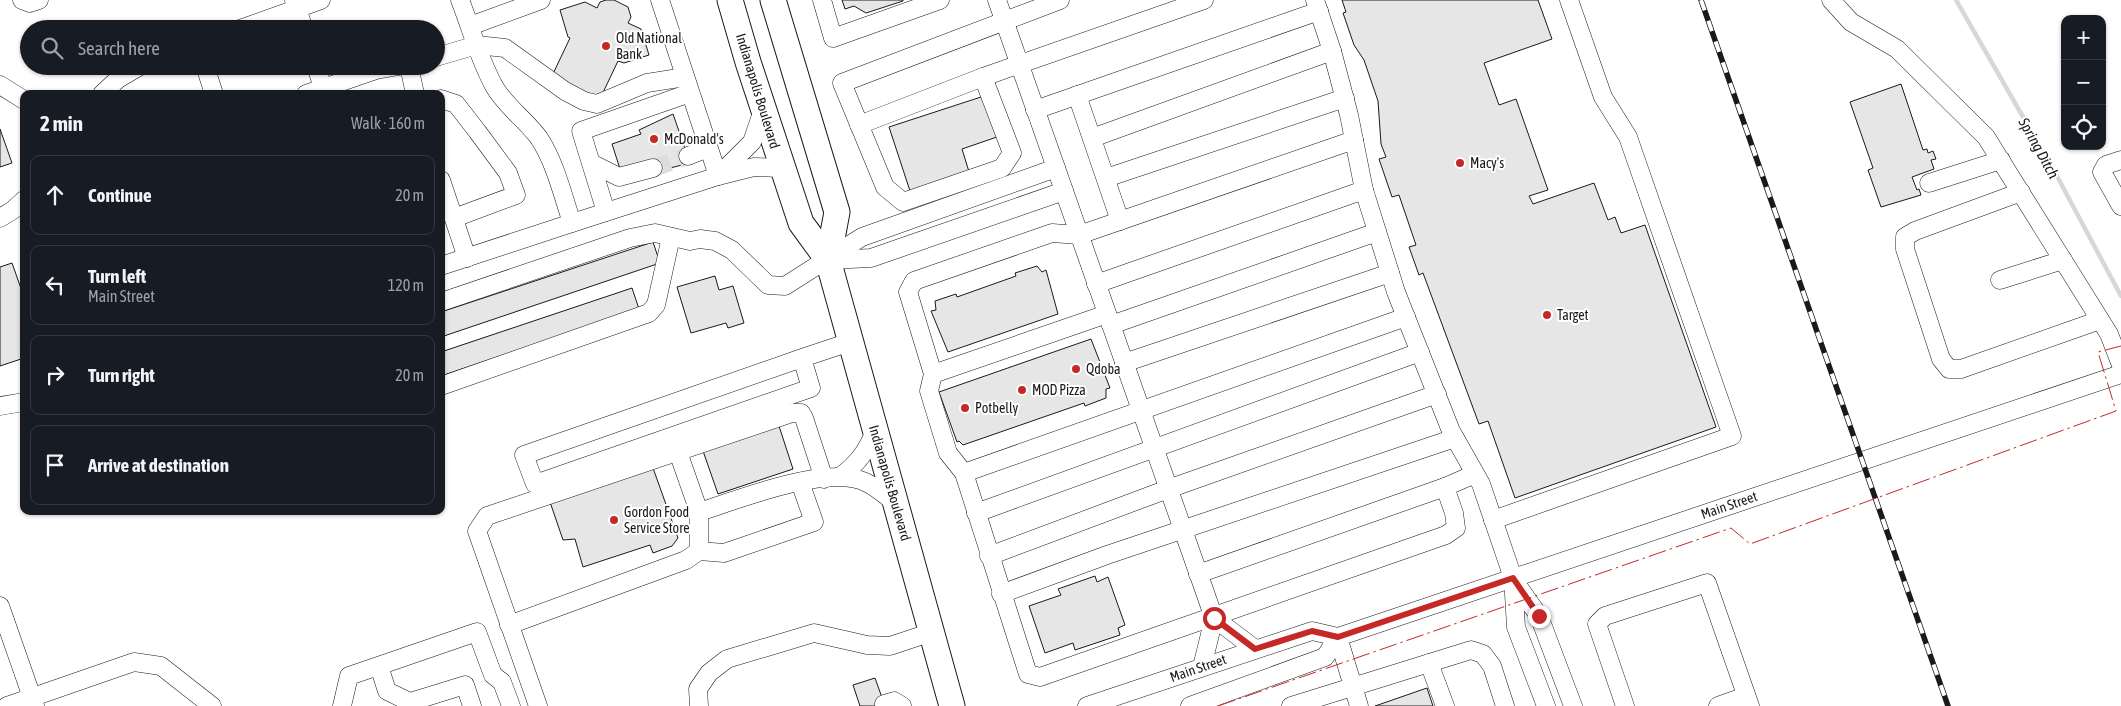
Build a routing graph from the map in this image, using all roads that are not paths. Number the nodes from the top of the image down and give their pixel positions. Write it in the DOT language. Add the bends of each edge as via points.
graph roads {
  1 [pos="22,0"];
  2 [pos="39,0"];
  3 [pos="321,0"];
  4 [pos="460,0"];
  5 [pos="541,0"];
  6 [pos="660,0"];
  7 [pos="730,0"];
  8 [pos="774,0"];
  9 [pos="822,0"];
  10 [pos="940,0"];
  11 [pos="997,0"];
  12 [pos="1060,0"];
  13 [pos="1204,0"];
  14 [pos="1569,0"];
  15 [pos="1831,0"];
  16 [pos="296,4"];
  17 [pos="1317,6"];
  18 [pos="260,20"];
  19 [pos="301,20"];
  20 [pos="1004,20"];
  21 [pos="470,26"];
  22 [pos="477,46"];
  23 [pos="1332,51"];
  24 [pos="445,55"];
  25 [pos="1020,64"];
  26 [pos="124,75"];
  27 [pos="208,75"];
  28 [pos="319,75"];
  29 [pos="361,75"];
  30 [pos="411,75"];
  31 [pos="983,76"];
  32 [pos="688,85"];
  33 [pos="0,86"];
  34 [pos="323,88"];
  35 [pos="106,90"];
  36 [pos="213,90"];
  37 [pos="317,90"];
  38 [pos="414,90"];
  39 [pos="1077,95"];
  40 [pos="20,98"];
  41 [pos="1345,98"];
  42 [pos="445,100"];
  43 [pos="763,110"];
  44 [pos="1035,110"];
  45 [pos="859,125"];
  46 [pos="1092,138"];
  47 [pos="1354,140"];
  48 [pos="708,148"];
  49 [pos="688,156"];
  50 [pos="2001,160"];
  51 [pos="2121,160"];
  52 [pos="591,163"];
  53 [pos="653,168"];
  54 [pos="781,168"];
  55 [pos="1056,168"];
  56 [pos="718,176"];
  57 [pos="1106,178"];
  58 [pos="1929,183"];
  59 [pos="1364,190"];
  60 [pos="1064,191"];
  61 [pos="445,192"];
  62 [pos="2021,192"];
  63 [pos="20,204"];
  64 [pos="2121,206"];
  65 [pos="606,212"];
  66 [pos="0,218"];
  67 [pos="454,218"];
  68 [pos="1120,221"];
  69 [pos="572,223"];
  70 [pos="1377,232"];
  71 [pos="1079,235"];
  72 [pos="671,237"];
  73 [pos="467,258"];
  74 [pos="828,260"];
  75 [pos="2063,260"];
  76 [pos="445,265"];
  77 [pos="1390,273"];
  78 [pos="2000,280"];
  79 [pos="1096,284"];
  80 [pos="445,301"];
  81 [pos="1406,317"];
  82 [pos="1109,319"];
  83 [pos="2100,320"];
  84 [pos="850,342"];
  85 [pos="1420,352"];
  86 [pos="802,358"];
  87 [pos="1124,363"];
  88 [pos="2121,365"];
  89 [pos="933,374"];
  90 [pos="2121,374"];
  91 [pos="445,385"];
  92 [pos="1436,394"];
  93 [pos="20,403"];
  94 [pos="0,406"];
  95 [pos="1141,410"];
  96 [pos="875,431"];
  97 [pos="1455,438"];
  98 [pos="1154,449"];
  99 [pos="678,452"];
  100 [pos="964,474"];
  101 [pos="1475,474"];
  102 [pos="832,477"];
  103 [pos="800,482"];
  104 [pos="1445,487"];
  105 [pos="1168,489"];
  106 [pos="896,503"];
  107 [pos="699,512"];
  108 [pos="976,513"];
  109 [pos="1493,520"];
  110 [pos="1183,530"];
  111 [pos="699,551"];
  112 [pos="989,556"];
  113 [pos="1198,574"];
  114 [pos="1513,578"];
  115 [pos="1001,594"];
  116 [pos="0,606"];
  117 [pos="1214,618"];
  118 [pos="509,625"];
  119 [pos="932,632"];
  120 [pos="1338,637"];
  121 [pos="1255,649"];
  122 [pos="1429,663"];
  123 [pos="378,666"];
  124 [pos="1202,667"];
  125 [pos="493,675"];
  126 [pos="465,685"];
  127 [pos="1353,686"];
  128 [pos="1748,701"];
  129 [pos="34,702"];
  130 [pos="1215,702"];
  131 [pos="884,704"];
  132 [pos="7,706"];
  133 [pos="212,706"];
  134 [pos="342,706"];
  135 [pos="472,706"];
  136 [pos="511,706"];
  137 [pos="538,706"];
  138 [pos="699,706"];
  139 [pos="902,706"];
  140 [pos="952,706"];
  141 [pos="1087,706"];
  142 [pos="1190,706"];
  143 [pos="1291,706"];
  144 [pos="1359,706"];
  145 [pos="1444,706"];
  146 [pos="1505,706"];
  147 [pos="1546,706"];
  148 [pos="1573,706"];
  149 [pos="1625,706"];
  150 [pos="1718,706"];
  1 -- 2 [label="street" via="30,3"];
  3 -- 16 [label="street"];
  4 -- 21 [label="street"];
  5 -- 21 [label="street"];
  6 -- 32 [label="street"];
  7 -- 43 [label="highway, Indianapolis Boulevard"];
  8 -- 74 [label="highway, Indianapolis Boulevard" via="837,212"];
  9 -- 10 [label="street" via="833,38"];
  11 -- 20 [label="street"];
  12 -- 20 [label="street"];
  13 -- 25 [label="street"];
  14 -- 109 [label="street" via="1603,97 1628,137 1732,436"];
  15 -- 50 [label="street" via="1851,22 1897,49 1986,136"];
  16 -- 18 [label="street"];
  16 -- 19 [label="street"];
  17 -- 23 [label="street"];
  17 -- 39 [label="street"];
  20 -- 25 [label="street"];
  20 -- 45 [label="street" via="842,83"];
  21 -- 22 [label="street"];
  22 -- 24 [label="street"];
  22 -- 32 [label="street" via="505,48 565,91 596,104 647,83"];
  22 -- 69 [label="street" via="494,86 541,140"];
  23 -- 41 [label="street"];
  23 -- 46 [label="street"];
  25 -- 31 [label="street"];
  25 -- 44 [label="street"];
  26 -- 35 [label="street"];
  27 -- 36 [label="street"];
  28 -- 34 [label="street"];
  29 -- 34 [label="street"];
  30 -- 38 [label="street"];
  31 -- 45 [label="street"];
  31 -- 45 [label="street" via="1012,152 1002,168 903,202 885,187"];
  32 -- 48 [label="street"];
  32 -- 52 [label="street" via="581,130"];
  33 -- 40 [label="street"];
  34 -- 37 [label="street"];
  39 -- 44 [label="street"];
  39 -- 46 [label="street"];
  41 -- 47 [label="street"];
  41 -- 57 [label="street"];
  42 -- 67 [label="street" via="456,104 508,172 516,195"];
  43 -- 54 [label="highway, Indianapolis Boulevard"];
  43 -- 56 [label="street" via="752,142"];
  44 -- 55 [label="street"];
  46 -- 57 [label="street"];
  47 -- 59 [label="street"];
  47 -- 68 [label="street"];
  48 -- 49 [label="street"];
  48 -- 56 [label="street"];
  50 -- 58 [label="street"];
  50 -- 62 [label="street"];
  51 -- 64 [label="street" via="2106,165 2102,172"];
  52 -- 53 [label="street" via="619,178"];
  52 -- 65 [label="street"];
  54 -- 56 [label="street" via="754,167"];
  54 -- 74 [label="highway, Indianapolis Boulevard" via="801,223"];
  55 -- 60 [label="street"];
  55 -- 74 [label="street" via="862,237"];
  56 -- 65 [label="street"];
  57 -- 68 [label="street"];
  59 -- 70 [label="street"];
  59 -- 79 [label="street"];
  60 -- 71 [label="street"];
  60 -- 74 [label="street" via="871,258"];
  61 -- 67 [label="street"];
  62 -- 75 [label="street"];
  62 -- 83 [label="street" via="1905,237 1905,250 1941,358 1949,369 1961,369"];
  63 -- 66 [label="street"];
  65 -- 69 [label="street"];
  67 -- 73 [label="street"];
  68 -- 71 [label="street"];
  69 -- 73 [label="street"];
  70 -- 77 [label="street"];
  70 -- 82 [label="street"];
  71 -- 79 [label="street"];
  71 -- 89 [label="street" via="1052,233 914,281 908,292"];
  72 -- 74 [label="street" via="690,241 700,239 732,250 768,285 785,286"];
  72 -- 80 [label="street" via="655,233 630,238"];
  72 -- 91 [label="street" via="656,305 649,313"];
  73 -- 76 [label="street"];
  74 -- 84 [label="highway, Indianapolis Boulevard"];
  75 -- 78 [label="street"];
  75 -- 83 [label="street"];
  77 -- 81 [label="street"];
  77 -- 87 [label="street"];
  79 -- 82 [label="street"];
  81 -- 85 [label="street"];
  81 -- 95 [label="street"];
  82 -- 87 [label="street"];
  82 -- 89 [label="street"];
  83 -- 88 [label="street"];
  84 -- 86 [label="street"];
  84 -- 96 [label="highway, Indianapolis Boulevard"];
  85 -- 92 [label="street"];
  85 -- 98 [label="street"];
  86 -- 86 [label="street" via="811,388 535,484 524,455"];
  87 -- 95 [label="street"];
  89 -- 100 [label="street" via="929,391 948,453"];
  90 -- 114 [label="street, Main Street"];
  92 -- 97 [label="street"];
  92 -- 105 [label="street"];
  93 -- 94 [label="street"];
  95 -- 98 [label="street"];
  95 -- 100 [label="street"];
  96 -- 102 [label="street" via="858,463"];
  96 -- 106 [label="highway, Indianapolis Boulevard"];
  97 -- 101 [label="street"];
  97 -- 110 [label="street"];
  98 -- 105 [label="street"];
  98 -- 108 [label="street"];
  99 -- 102 [label="street" via="792,413 801,413"];
  99 -- 107 [label="street"];
  99 -- 118 [label="street" via="487,516 478,531"];
  100 -- 108 [label="street"];
  101 -- 104 [label="street"];
  101 -- 109 [label="street"];
  102 -- 103 [label="street"];
  102 -- 106 [label="street" via="861,480"];
  103 -- 107 [label="street"];
  103 -- 111 [label="street" via="814,522 724,553"];
  104 -- 113 [label="street"];
  104 -- 117 [label="street" via="1456,528 1446,535"];
  105 -- 110 [label="street"];
  105 -- 112 [label="street"];
  106 -- 119 [label="highway, Indianapolis Boulevard"];
  107 -- 111 [label="street"];
  108 -- 112 [label="street"];
  109 -- 114 [label="street"];
  110 -- 113 [label="street"];
  110 -- 115 [label="street"];
  111 -- 118 [label="street" via="686,560"];
  112 -- 115 [label="street"];
  113 -- 117 [label="street"];
  114 -- 120 [label="street, Main Street"];
  114 -- 147 [label="street" via="1516,626"];
  114 -- 148 [label="street" via="1539,616"];
  115 -- 117 [label="street" via="1028,674 1040,677"];
  116 -- 129 [label="street"];
  117 -- 121 [label="street"];
  117 -- 124 [label="street"];
  118 -- 137 [label="street"];
  119 -- 138 [label="street" via="890,646 866,645 814,633 727,660 709,673 698,688"];
  119 -- 140 [label="highway, Indianapolis Boulevard"];
  120 -- 121 [label="street, Main Street" via="1312,631"];
  120 -- 127 [label="street"];
  120 -- 130 [label="street" via="1325,657"];
  121 -- 124 [label="street, Main Street"];
  122 -- 127 [label="street"];
  122 -- 145 [label="street"];
  122 -- 146 [label="street" via="1471,650 1483,654 1492,666"];
  123 -- 125 [label="street" via="477,632"];
  123 -- 126 [label="street" via="387,691 410,702"];
  123 -- 134 [label="street" via="349,676"];
  124 -- 141 [label="street, Main Street"];
  125 -- 126 [label="street"];
  125 -- 136 [label="street" via="502,682"];
  126 -- 135 [label="street"];
  127 -- 143 [label="street"];
  127 -- 144 [label="street"];
  128 -- 149 [label="street" via="1707,583 1605,616 1598,624"];
  128 -- 150 [label="street"];
  129 -- 132 [label="street"];
  129 -- 133 [label="street" via="134,662 161,666"];
  130 -- 142 [label="street"];
  131 -- 139 [label="street" via="894,701"];
}
